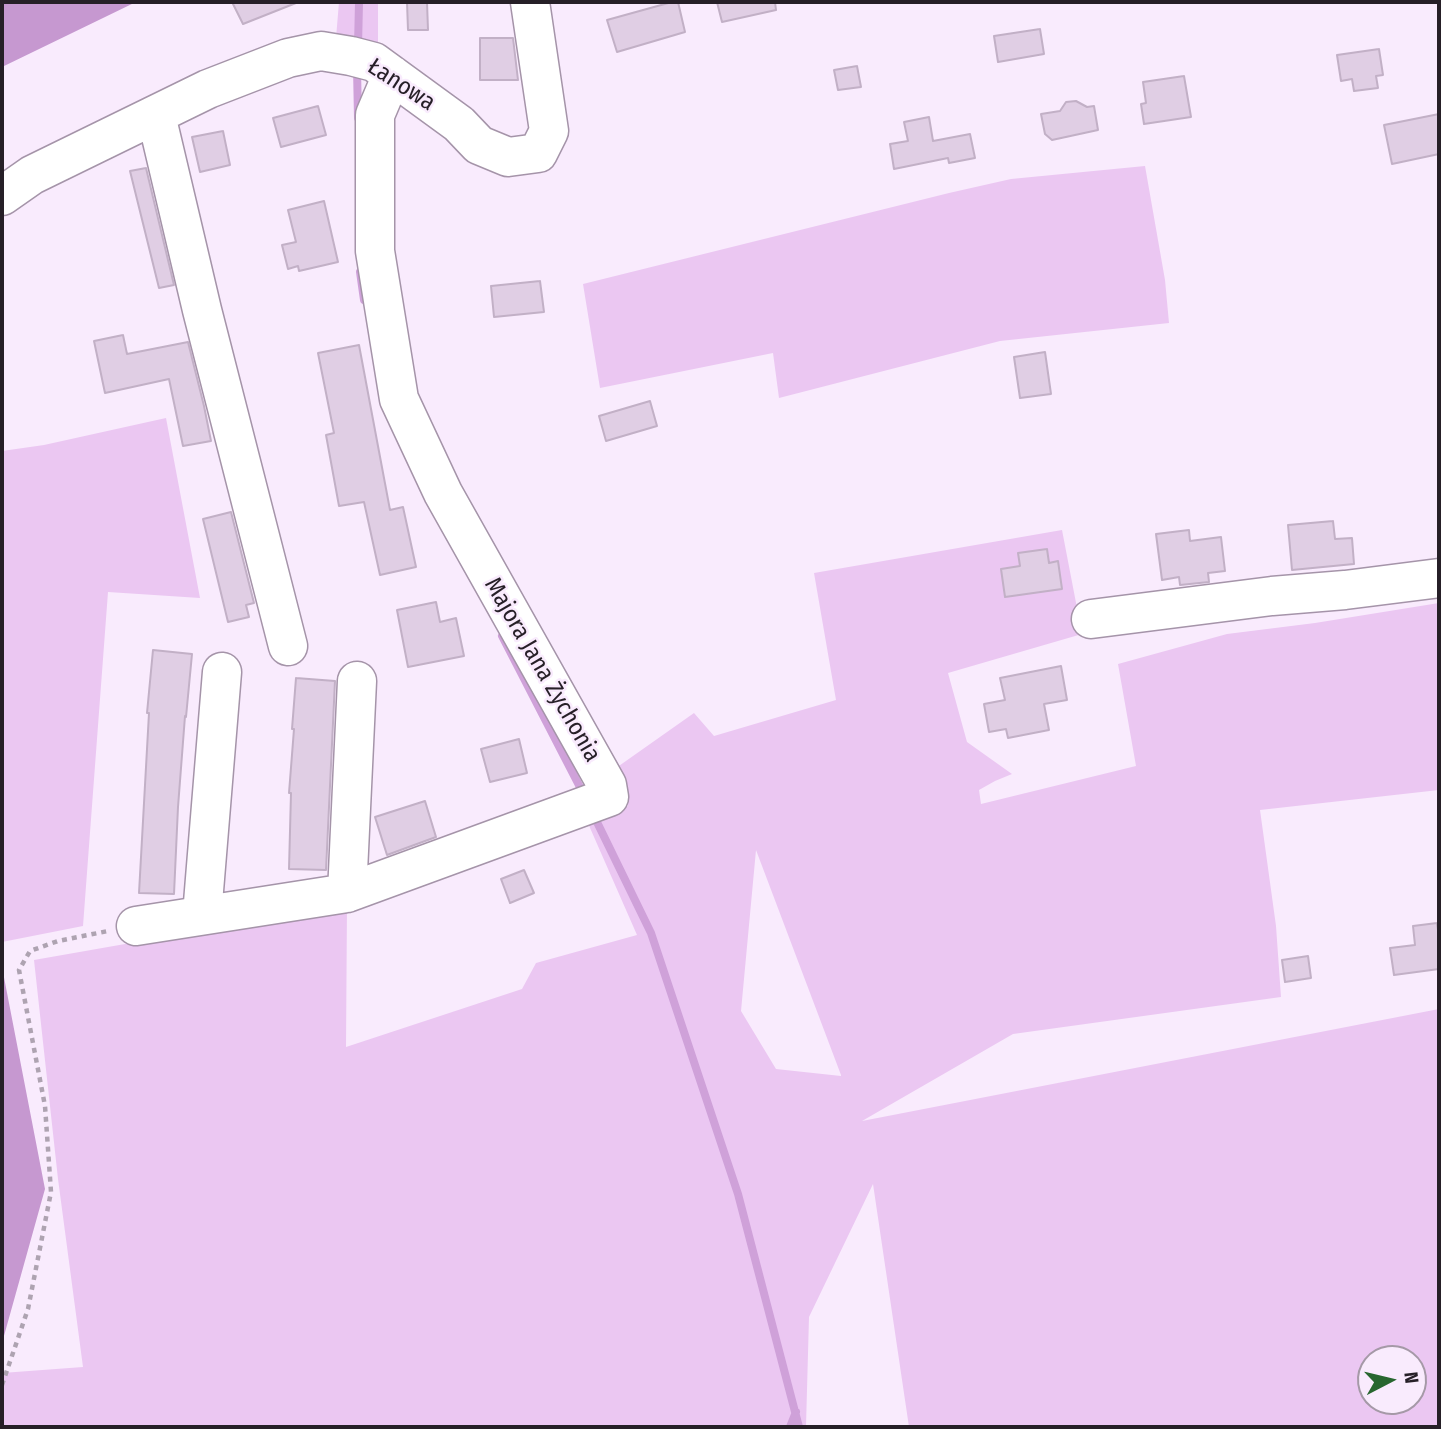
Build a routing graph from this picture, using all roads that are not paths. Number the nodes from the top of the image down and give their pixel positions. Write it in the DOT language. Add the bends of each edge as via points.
graph roads {
  1 [pos="530,2"];
  2 [pos="392,75"];
  3 [pos="156,114"];
  4 [pos="2,196"];
  5 [pos="1439,578"];
  6 [pos="1091,618"];
  7 [pos="288,646"];
  8 [pos="222,672"];
  9 [pos="357,681"];
  10 [pos="347,892"];
  11 [pos="202,915"];
  12 [pos="136,926"];
  1 -- 2 [label="street, Łanowa" via="549,131 538,153 508,157 479,145 459,124"];
  2 -- 3 [label="street, Łanowa" via="374,62 321,51 288,58"];
  2 -- 10 [label="street, Majora Jana Żychonia" via="375,115 375,251 400,399 443,493 607,785 609,797"];
  3 -- 4 [label="street, Łanowa" via="32,175"];
  3 -- 7 [label="street"];
  5 -- 6 [label="street"];
  8 -- 11 [label="street"];
  9 -- 10 [label="street"];
  10 -- 11 [label="street, Majora Jana Żychonia"];
  11 -- 12 [label="street, Majora Jana Żychonia"];
}
